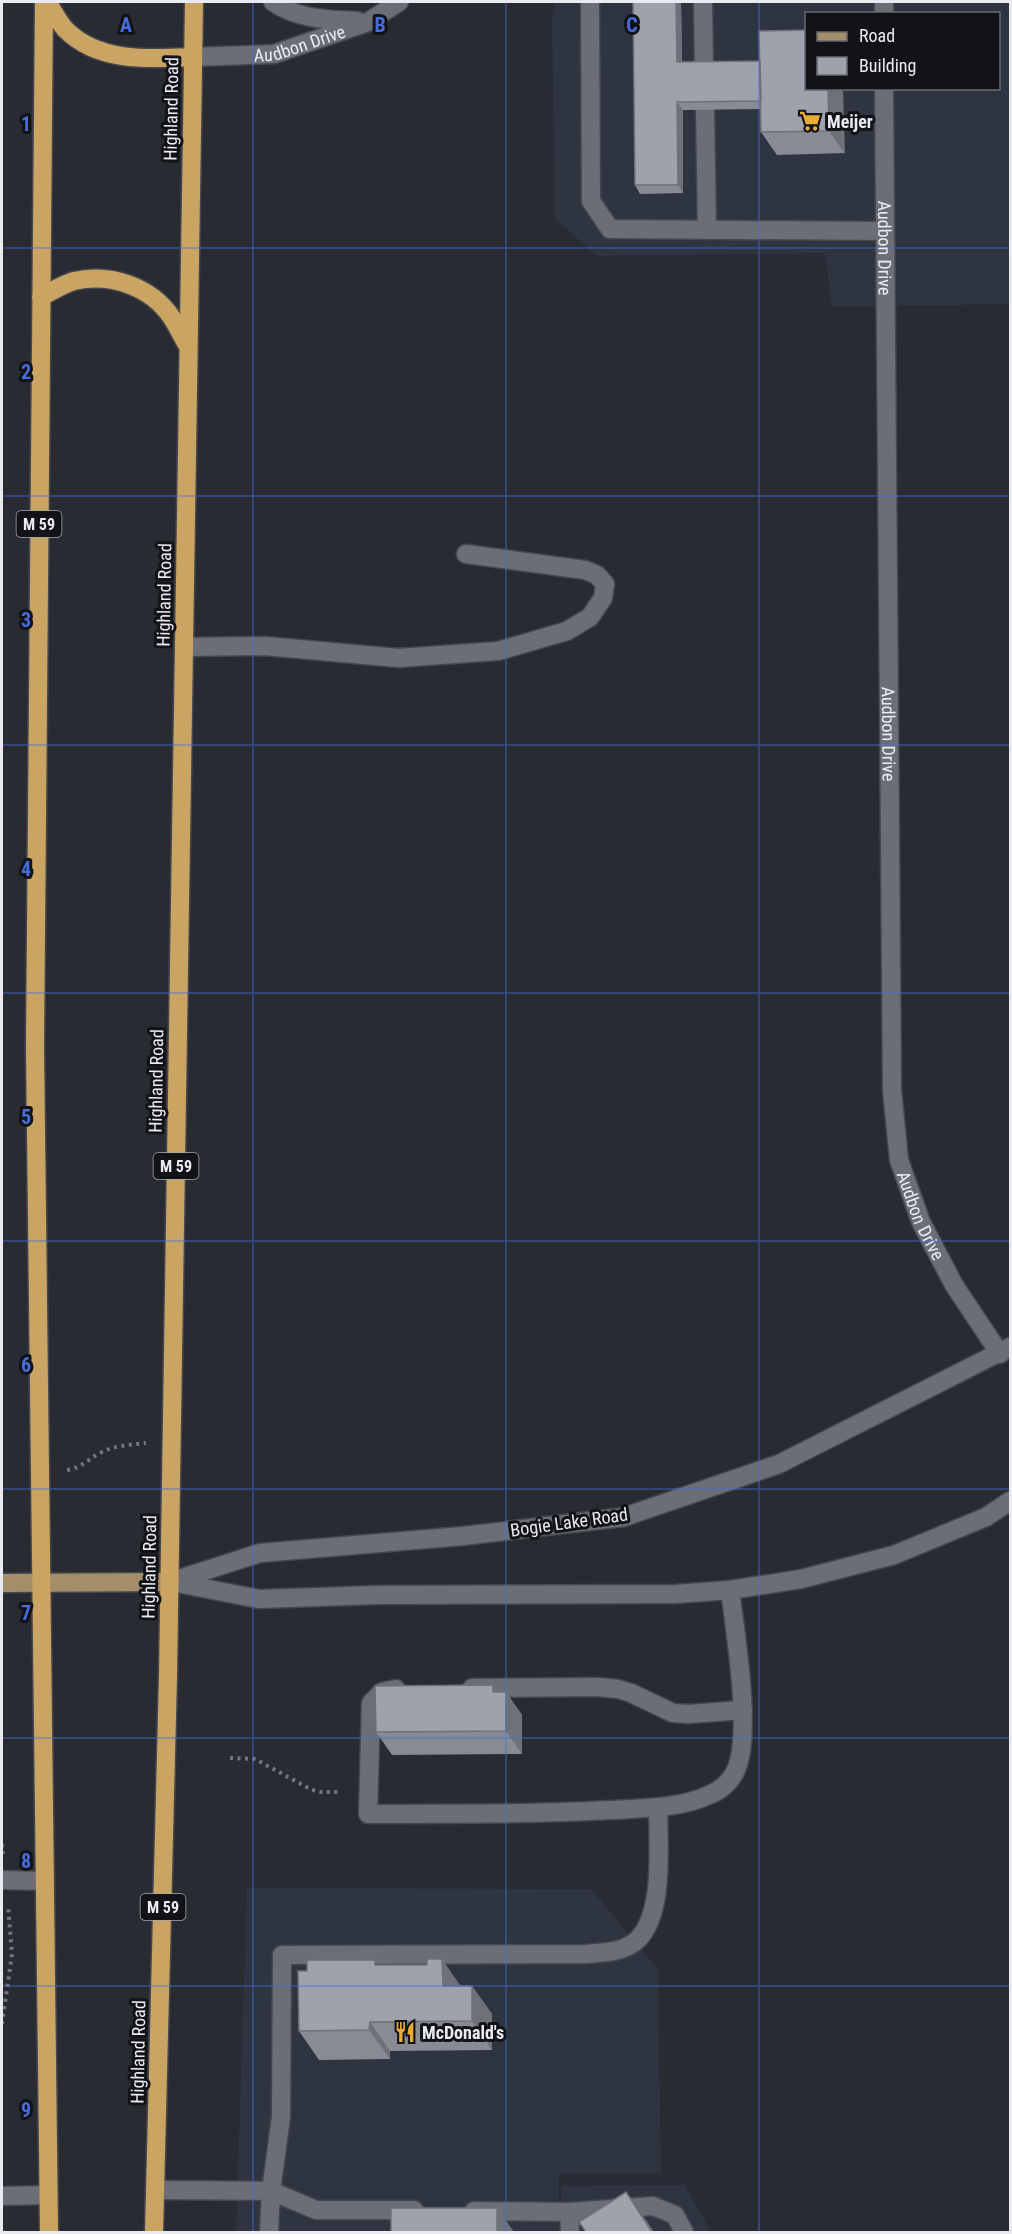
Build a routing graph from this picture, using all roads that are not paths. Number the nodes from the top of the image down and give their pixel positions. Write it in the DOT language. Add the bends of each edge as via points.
graph roads {
  1 [pos="46,2"];
  2 [pos="194,2"];
  3 [pos="273,2"];
  4 [pos="399,2"];
  5 [pos="591,2"];
  6 [pos="703,2"];
  7 [pos="368,22"];
  8 [pos="193,57"];
  9 [pos="704,69"];
  10 [pos="884,90"];
  11 [pos="705,110"];
  12 [pos="706,230"];
  13 [pos="884,231"];
  14 [pos="41,297"];
  15 [pos="189,348"];
  16 [pos="466,554"];
  17 [pos="184,646"];
  18 [pos="1005,1350"];
  19 [pos="1011,1501"];
  20 [pos="41,1582"];
  21 [pos="170,1582"];
  22 [pos="2,1583"];
  23 [pos="730,1590"];
  24 [pos="460,1688"];
  25 [pos="414,1689"];
  26 [pos="743,1710"];
  27 [pos="658,1807"];
  28 [pos="4,1880"];
  29 [pos="45,1881"];
  30 [pos="155,2190"];
  31 [pos="271,2191"];
  32 [pos="48,2195"];
  33 [pos="2,2196"];
  34 [pos="431,2211"];
  35 [pos="454,2211"];
  36 [pos="569,2212"];
  37 [pos="49,2232"];
  38 [pos="154,2232"];
  39 [pos="269,2232"];
  40 [pos="570,2232"];
  41 [pos="684,2232"];
  1 -- 8 [label="highway" via="64,28 100,51 146,58"];
  1 -- 14 [label="highway, M 59"];
  2 -- 8 [label="highway, Highland Road / M 59"];
  3 -- 7 [label="lane" via="316,19"];
  4 -- 7 [label="lane, Audbon Drive"];
  5 -- 12 [label="lane" via="591,201 610,229"];
  6 -- 9 [label="lane"];
  7 -- 8 [label="lane, Audbon Drive" via="274,54"];
  8 -- 15 [label="highway, Highland Road / M 59"];
  10 -- 13 [label="lane, Audbon Drive"];
  11 -- 12 [label="lane"];
  12 -- 13 [label="lane"];
  13 -- 18 [label="lane, Audbon Drive" via="892,1090 899,1160 921,1222 954,1285"];
  14 -- 15 [label="highway" via="72,282 93,278 133,286 171,316"];
  14 -- 20 [label="highway, M 59" via="35,1059"];
  15 -- 17 [label="highway, Highland Road / M 59"];
  16 -- 17 [label="lane" via="585,570 597,575 604,584 603,598 590,617 567,631 498,651 398,658 265,646"];
  17 -- 21 [label="highway, Highland Road / M 59"];
  18 -- 21 [label="lane, Bogie Lake Road" via="780,1464 624,1517 464,1536 260,1553"];
  19 -- 23 [label="lane, Bogie Lake Road" via="986,1517 894,1555 801,1579"];
  20 -- 21 [label="main road, Bogie Lake Road"];
  20 -- 22 [label="main road, Bogie Lake Road"];
  20 -- 29 [label="highway, M 59"];
  21 -- 23 [label="lane, Bogie Lake Road" via="259,1599"];
  21 -- 30 [label="highway, Highland Road / M 59"];
  23 -- 26 [label="lane"];
  24 -- 26 [label="lane" via="599,1687 631,1693 674,1713"];
  25 -- 27 [label="lane" via="391,1689 371,1703 368,1814 584,1812"];
  26 -- 27 [label="lane" via="741,1756 723,1787 707,1796"];
  27 -- 31 [label="lane" via="657,1873 650,1922 633,1944 618,1951 282,1954 281,2117"];
  28 -- 29 [label="lane"];
  29 -- 32 [label="highway, M 59"];
  30 -- 31 [label="lane"];
  30 -- 38 [label="highway, Highland Road / M 59"];
  31 -- 34 [label="lane" via="316,2210"];
  31 -- 39 [label="lane"];
  32 -- 33 [label="lane"];
  32 -- 37 [label="highway, M 59"];
  35 -- 36 [label="lane"];
  36 -- 40 [label="lane"];
  36 -- 41 [label="lane" via="653,2206 675,2215"];
}
